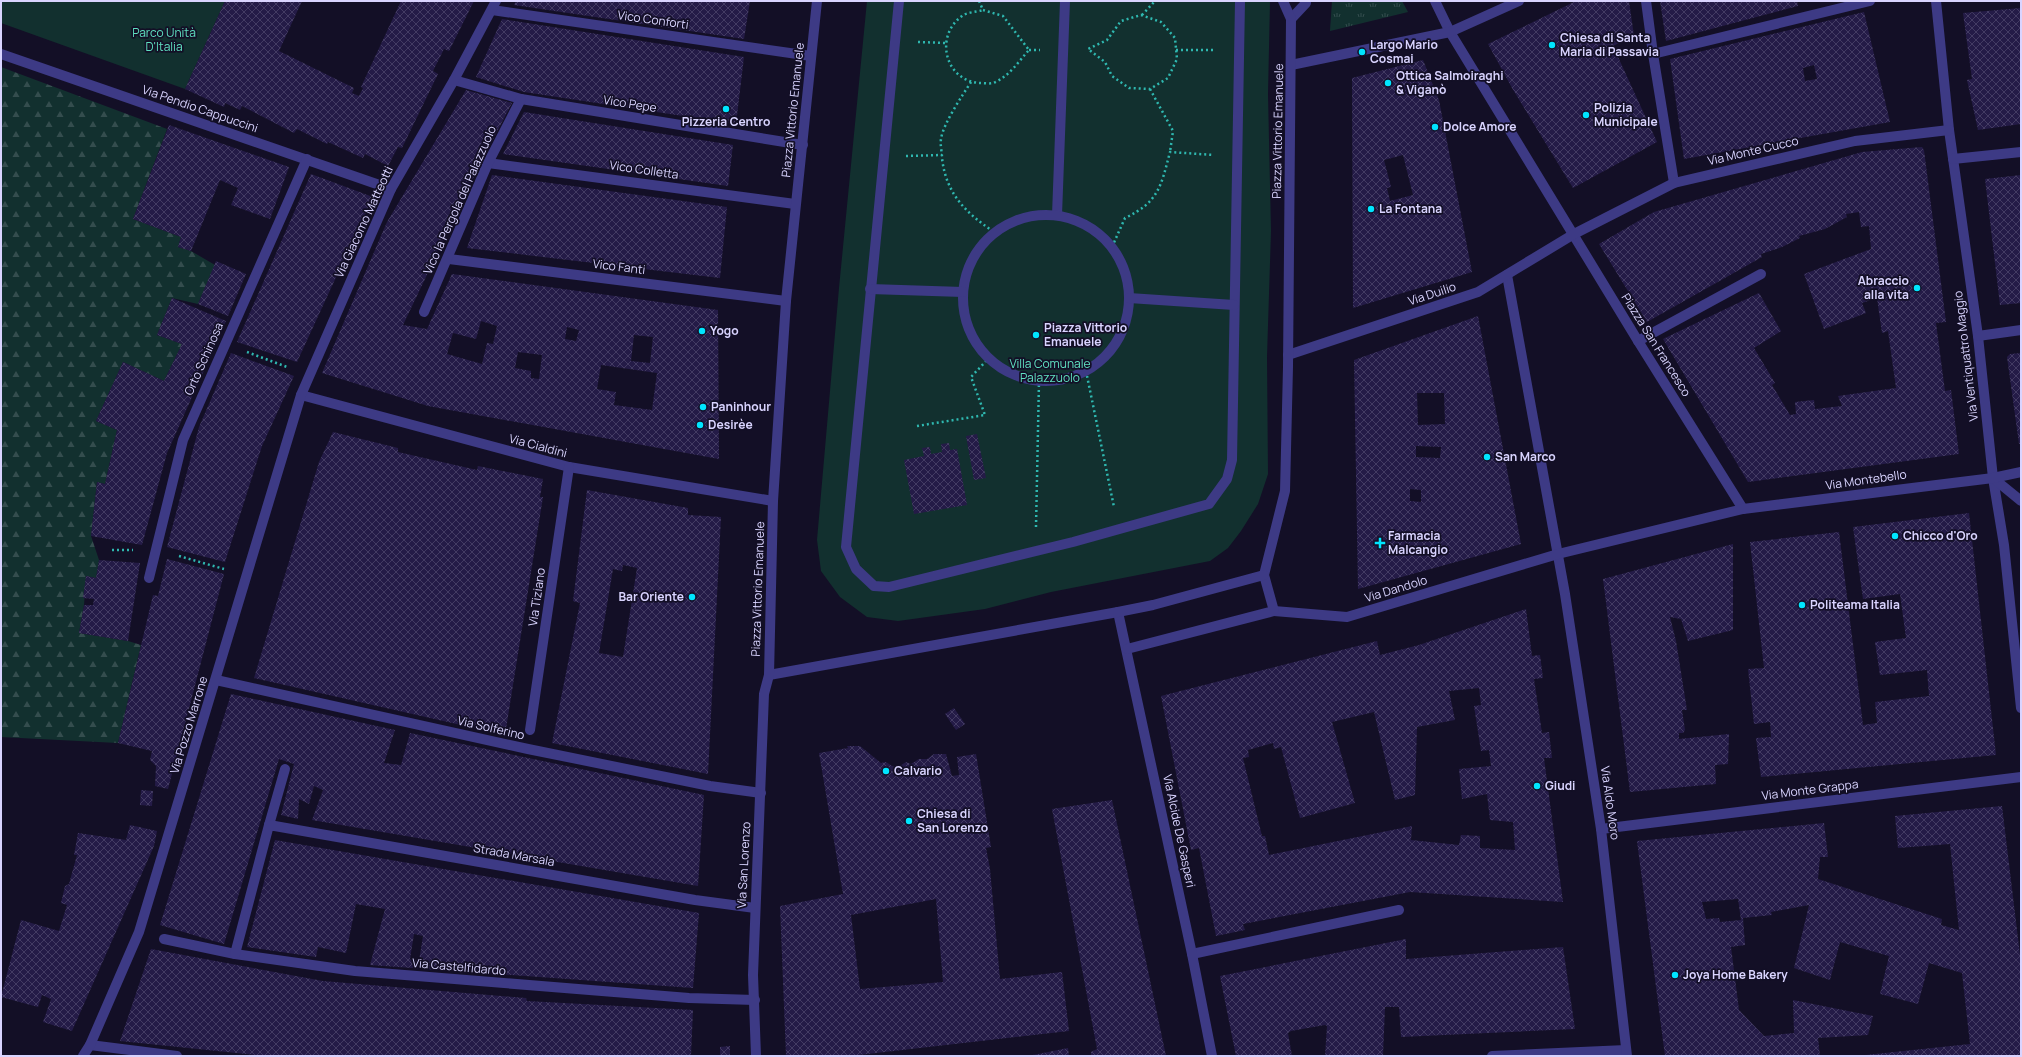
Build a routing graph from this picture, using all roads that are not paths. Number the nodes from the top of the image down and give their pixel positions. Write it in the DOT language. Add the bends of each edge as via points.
graph roads {
  1 [pos="817,1"];
  2 [pos="899,1"];
  3 [pos="1065,1"];
  4 [pos="1240,1"];
  5 [pos="1283,1"];
  6 [pos="1306,1"];
  7 [pos="1435,1"];
  8 [pos="1519,1"];
  9 [pos="1646,1"];
  10 [pos="1870,1"];
  11 [pos="1936,1"];
  12 [pos="494,5"];
  13 [pos="1292,19"];
  14 [pos="1450,32"];
  15 [pos="1,54"];
  16 [pos="1653,54"];
  17 [pos="811,56"];
  18 [pos="1291,65"];
  19 [pos="454,80"];
  20 [pos="521,99"];
  21 [pos="1949,130"];
  22 [pos="803,145"];
  23 [pos="2021,152"];
  24 [pos="307,159"];
  25 [pos="1953,159"];
  26 [pos="488,163"];
  27 [pos="1674,183"];
  28 [pos="391,188"];
  29 [pos="795,204"];
  30 [pos="1057,215"];
  31 [pos="1574,234"];
  32 [pos="448,259"];
  33 [pos="1761,274"];
  34 [pos="1507,275"];
  35 [pos="870,288"];
  36 [pos="963,292"];
  37 [pos="1129,298"];
  38 [pos="786,301"];
  39 [pos="1234,304"];
  40 [pos="424,312"];
  41 [pos="2021,330"];
  42 [pos="1978,336"];
  43 [pos="1638,341"];
  44 [pos="1288,355"];
  45 [pos="301,395"];
  46 [pos="569,467"];
  47 [pos="2021,472"];
  48 [pos="1993,478"];
  49 [pos="773,501"];
  50 [pos="2021,501"];
  51 [pos="1743,509"];
  52 [pos="1558,554"];
  53 [pos="1264,575"];
  54 [pos="149,578"];
  55 [pos="1274,611"];
  56 [pos="1118,612"];
  57 [pos="1127,649"];
  58 [pos="769,675"];
  59 [pos="216,680"];
  60 [pos="2021,708"];
  61 [pos="530,730"];
  62 [pos="285,769"];
  63 [pos="2021,777"];
  64 [pos="761,793"];
  65 [pos="269,825"];
  66 [pos="1601,829"];
  67 [pos="755,908"];
  68 [pos="1399,910"];
  69 [pos="164,939"];
  70 [pos="235,954"];
  71 [pos="1192,954"];
  72 [pos="755,1000"];
  73 [pos="90,1045"];
  74 [pos="1626,1053"];
  75 [pos="83,1056"];
  76 [pos="177,1056"];
  77 [pos="756,1056"];
  78 [pos="1212,1056"];
  79 [pos="1492,1056"];
  1 -- 17 [label="street, Piazza Vittorio Emanuele"];
  2 -- 35 [label="street"];
  3 -- 30 [label="street"];
  4 -- 39 [label="street"];
  5 -- 13 [label="street, Piazza Vittorio Emanuele"];
  6 -- 13 [label="street"];
  7 -- 14 [label="street"];
  8 -- 14 [label="street"];
  9 -- 16 [label="street"];
  10 -- 16 [label="street"];
  11 -- 21 [label="street, Via Ventiquattro Maggio"];
  12 -- 17 [label="street, Vico Conforti"];
  12 -- 19 [label="street, Via Giacomo Matteotti"];
  13 -- 18 [label="street, Piazza Vittorio Emanuele"];
  14 -- 18 [label="street"];
  14 -- 31 [label="street, Piazza San Francesco"];
  15 -- 24 [label="street, Via Pendio Cappuccini"];
  16 -- 27 [label="street"];
  17 -- 22 [label="street, Piazza Vittorio Emanuele"];
  18 -- 44 [label="street, Piazza Vittorio Emanuele"];
  19 -- 20 [label="street, Vico Pepe"];
  19 -- 28 [label="street, Via Giacomo Matteotti"];
  20 -- 22 [label="street, Vico Pepe"];
  20 -- 26 [label="street, Vico la Pergola del Palazzuolo"];
  21 -- 25 [label="street, Via Ventiquattro Maggio"];
  21 -- 27 [label="street, Via Monte Cucco" via="1855,141"];
  22 -- 29 [label="street, Piazza Vittorio Emanuele"];
  23 -- 25 [label="street"];
  24 -- 28 [label="street, Via Pendio Cappuccini"];
  24 -- 54 [label="street, Orto Schinosa" via="183,440"];
  25 -- 42 [label="street, Via Ventiquattro Maggio"];
  26 -- 29 [label="street, Vico Colletta"];
  26 -- 32 [label="street, Vico la Pergola del Palazzuolo"];
  27 -- 31 [label="street, Via Monte Cucco"];
  28 -- 45 [label="street, Via Giacomo Matteotti"];
  29 -- 38 [label="street, Piazza Vittorio Emanuele"];
  30 -- 36 [label="street" via="1034,215 994,232 979,248 968,267"];
  30 -- 37 [label="street" via="1078,221 1096,232 1112,247 1127,280"];
  31 -- 34 [label="street, Via Duilio"];
  31 -- 43 [label="street, Piazza San Francesco"];
  32 -- 38 [label="street, Vico Fanti"];
  32 -- 40 [label="street, Vico la Pergola del Palazzuolo"];
  33 -- 43 [label="street"];
  34 -- 44 [label="street, Via Duilio" via="1478,292"];
  34 -- 52 [label="street"];
  35 -- 36 [label="street"];
  35 -- 39 [label="street" via="846,547 856,569 874,586 889,587 1209,504 1227,478 1232,460"];
  36 -- 37 [label="street" via="964,314 972,338 988,359 1020,378 1039,381 1063,380 1086,371 1104,358 1117,340 1126,320"];
  37 -- 39 [label="street"];
  38 -- 49 [label="street, Piazza Vittorio Emanuele"];
  41 -- 42 [label="street"];
  42 -- 48 [label="street, Via Ventiquattro Maggio"];
  43 -- 51 [label="street, Piazza San Francesco"];
  44 -- 53 [label="street, Piazza Vittorio Emanuele" via="1285,491"];
  45 -- 46 [label="street, Via Cialdini"];
  45 -- 59 [label="street, Via Pozzo Marrone"];
  46 -- 49 [label="street, Via Cialdini"];
  46 -- 61 [label="street, Via Tiziano"];
  47 -- 48 [label="street, Via Montebello"];
  48 -- 50 [label="street"];
  48 -- 51 [label="street, Via Montebello"];
  48 -- 60 [label="street, Via Ventiquattro Maggio" via="2004,545"];
  49 -- 58 [label="street, Piazza Vittorio Emanuele"];
  51 -- 52 [label="street"];
  52 -- 55 [label="street, Via Dandolo" via="1347,617"];
  52 -- 66 [label="street, Via Aldo Moro"];
  53 -- 55 [label="street, Piazza Vittorio Emanuele"];
  53 -- 56 [label="street"];
  55 -- 57 [label="street"];
  56 -- 57 [label="street, Via Alcide De Gasperi"];
  56 -- 58 [label="street"];
  57 -- 71 [label="street, Via Alcide De Gasperi"];
  58 -- 64 [label="street, Via San Lorenzo" via="764,694"];
  59 -- 64 [label="street, Via Solferino" via="528,749 710,786"];
  59 -- 73 [label="street, Via Pozzo Marrone" via="139,932"];
  62 -- 65 [label="street"];
  63 -- 66 [label="street, Via Monte Grappa"];
  64 -- 67 [label="street, Via San Lorenzo"];
  65 -- 67 [label="street, Strada Marsala"];
  65 -- 70 [label="street"];
  66 -- 74 [label="street, Via Aldo Moro"];
  67 -- 72 [label="street, Via San Lorenzo"];
  68 -- 71 [label="street"];
  69 -- 70 [label="street, Via Castelfidardo"];
  70 -- 72 [label="street, Via Castelfidardo" via="355,971 689,998"];
  71 -- 78 [label="street, Via Alcide De Gasperi"];
  72 -- 77 [label="street, Via San Lorenzo"];
  73 -- 75 [label="street, Via Pozzo Marrone"];
  73 -- 76 [label="street"];
  74 -- 79 [label="street"];
}
